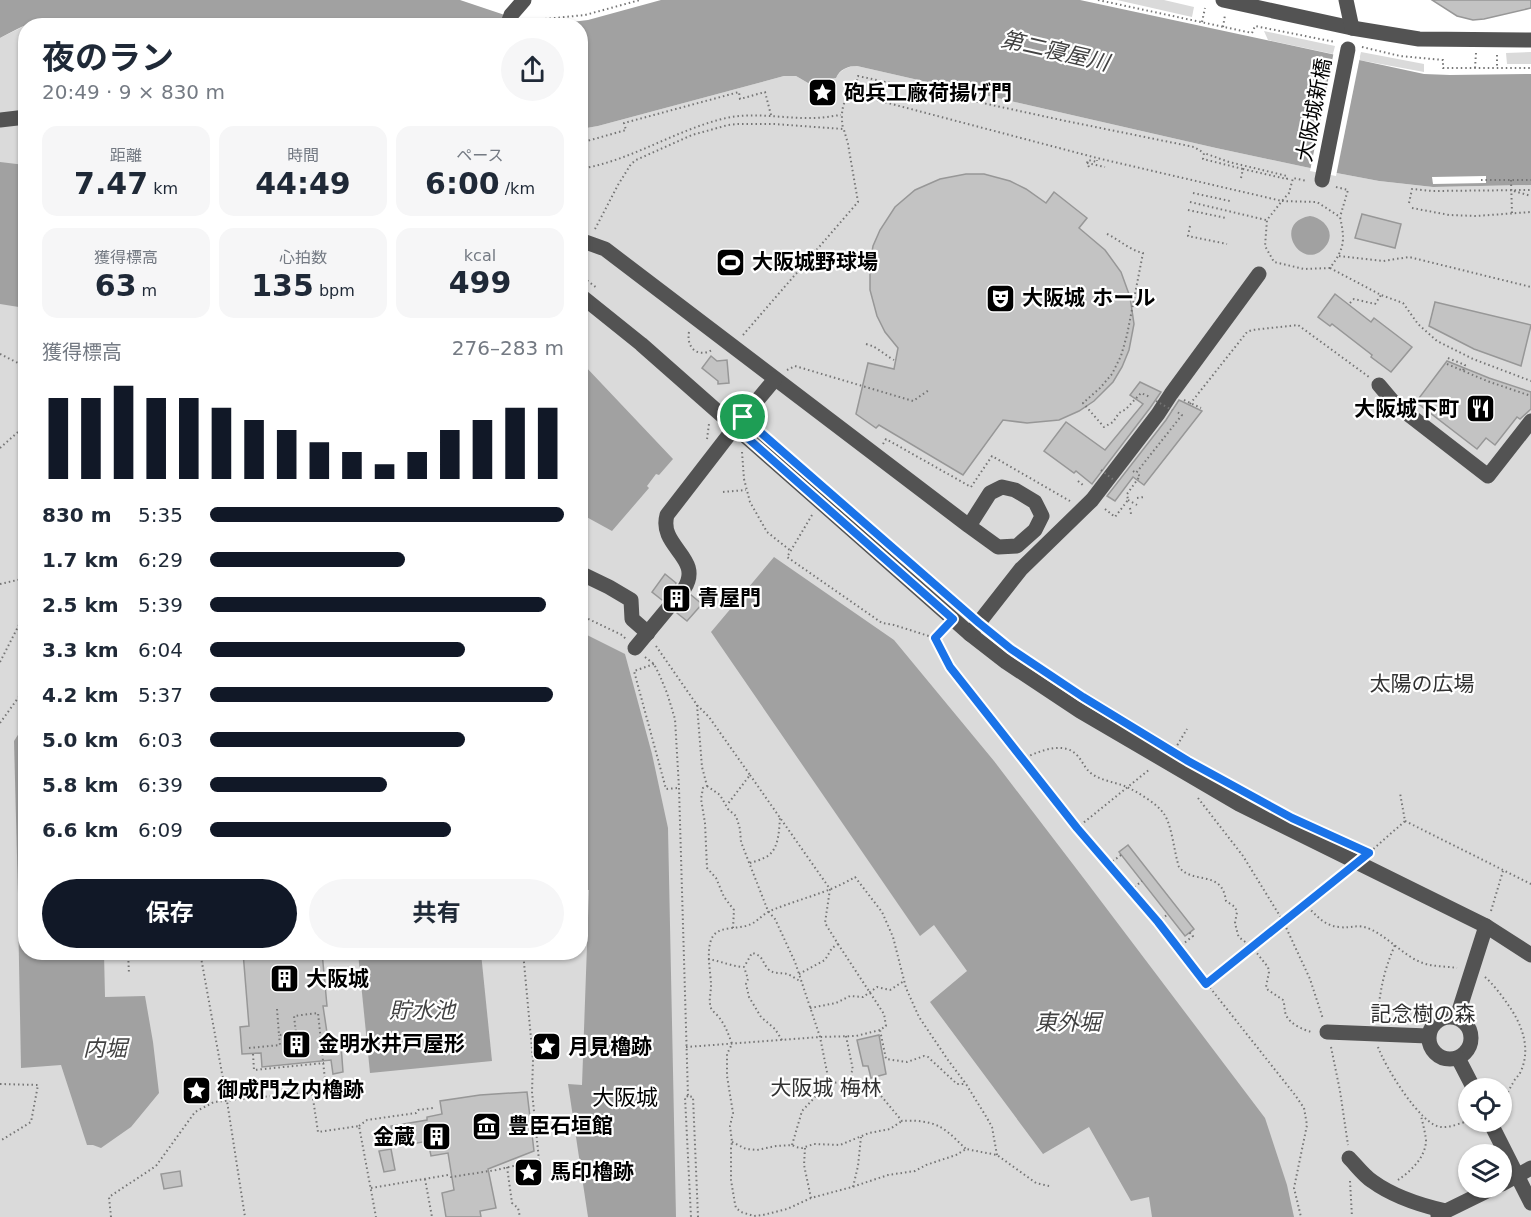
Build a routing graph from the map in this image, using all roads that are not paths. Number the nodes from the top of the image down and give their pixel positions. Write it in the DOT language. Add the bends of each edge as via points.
graph roads {
  1 [pos="1346,0"];
  2 [pos="520,4"];
  3 [pos="1224,6"];
  4 [pos="510,18"];
  5 [pos="1352,28"];
  6 [pos="1531,40"];
  7 [pos="1348,46"];
  8 [pos="18,118"];
  9 [pos="0,120"];
  10 [pos="1321,182"];
  11 [pos="588,237"];
  12 [pos="1259,274"];
  13 [pos="588,302"];
  14 [pos="775,379"];
  15 [pos="1374,382"];
  16 [pos="1531,421"];
  17 [pos="735,427"];
  18 [pos="969,526"];
  19 [pos="588,577"];
  20 [pos="684,589"];
  21 [pos="669,607"];
  22 [pos="648,633"];
  23 [pos="970,634"];
  24 [pos="635,648"];
  25 [pos="1486,926"];
  26 [pos="1531,955"];
  27 [pos="1457,1017"];
  28 [pos="1327,1032"];
  29 [pos="1428,1036"];
  30 [pos="1458,1058"];
  31 [pos="1468,1078"];
  32 [pos="1495,1132"];
  33 [pos="1349,1158"];
  34 [pos="1531,1168"];
  35 [pos="1518,1176"];
  36 [pos="1512,1179"];
  37 [pos="1473,1198"];
  38 [pos="1531,1203"];
  39 [pos="1440,1214"];
  1 -- 5 [label="street"];
  2 -- 4 [label="street"];
  3 -- 5 [label="street"];
  5 -- 6 [label="street" via="1433,40"];
  7 -- 10 [label="street, 大阪城新橋"];
  8 -- 9 [label="street"];
  11 -- 14 [label="street"];
  12 -- 23 [label="street" via="1087,504 1021,569"];
  13 -- 17 [label="street"];
  14 -- 17 [label="street"];
  14 -- 18 [label="street"];
  15 -- 16 [label="street" via="1395,404 1488,476"];
  17 -- 20 [label="street" via="668,515 668,535 688,567"];
  17 -- 23 [label="street"];
  18 -- 18 [label="street" via="990,493 1002,488 1015,490 1035,502 1042,516 1035,530 1017,546 998,547"];
  19 -- 22 [label="street" via="631,600 632,619"];
  21 -- 22 [label="street"];
  22 -- 24 [label="street"];
  23 -- 25 [label="street" via="1080,711 1239,804"];
  25 -- 26 [label="street"];
  25 -- 27 [label="street"];
  27 -- 29 [label="street" via="1438,1020"];
  27 -- 30 [label="street" via="1471,1037 1470,1046"];
  28 -- 29 [label="street"];
  29 -- 30 [label="street" via="1433,1053 1449,1060"];
  30 -- 31 [label="street"];
  32 -- 35 [label="street"];
  33 -- 39 [label="street" via="1384,1189"];
  34 -- 35 [label="street"];
  35 -- 36 [label="street"];
  35 -- 38 [label="street"];
  37 -- 39 [label="street"];
}
